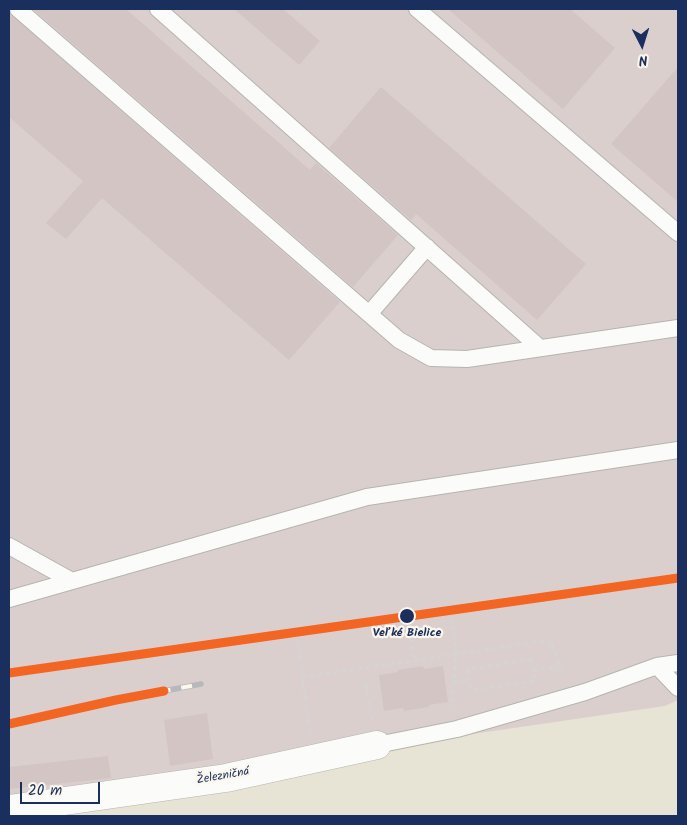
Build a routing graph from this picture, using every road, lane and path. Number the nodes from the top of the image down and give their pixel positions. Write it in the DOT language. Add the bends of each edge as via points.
graph roads {
  1 [pos="18,9"];
  2 [pos="158,9"];
  3 [pos="303,9"];
  4 [pos="417,9"];
  5 [pos="300,16"];
  6 [pos="678,233"];
  7 [pos="427,247"];
  8 [pos="369,314"];
  9 [pos="678,328"];
  10 [pos="540,348"];
  11 [pos="678,450"];
  12 [pos="9,546"];
  13 [pos="72,581"];
  14 [pos="9,599"];
  15 [pos="407,606"];
  16 [pos="452,619"];
  17 [pos="298,641"];
  18 [pos="456,654"];
  19 [pos="414,660"];
  20 [pos="678,663"];
  21 [pos="656,666"];
  22 [pos="558,667"];
  23 [pos="533,670"];
  24 [pos="303,677"];
  25 [pos="470,679"];
  26 [pos="453,682"];
  27 [pos="366,685"];
  28 [pos="678,688"];
  29 [pos="585,692"];
  30 [pos="457,729"];
  31 [pos="377,745"];
  32 [pos="313,759"];
  33 [pos="9,809"];
  1 -- 8 [label="lane"];
  2 -- 7 [label="lane"];
  3 -- 5 [label="path"];
  4 -- 6 [label="lane"];
  7 -- 8 [label="lane"];
  7 -- 10 [label="lane"];
  8 -- 10 [label="lane" via="399,340 431,358 467,359"];
  9 -- 10 [label="lane"];
  11 -- 13 [label="lane" via="367,497"];
  12 -- 13 [label="lane"];
  13 -- 14 [label="lane"];
  15 -- 19 [label="path"];
  16 -- 18 [label="path"];
  17 -- 24 [label="path"];
  18 -- 19 [label="path"];
  18 -- 22 [label="path" via="551,640"];
  18 -- 26 [label="path"];
  19 -- 24 [label="path"];
  20 -- 21 [label="lane"];
  21 -- 28 [label="lane"];
  21 -- 29 [label="lane"];
  22 -- 23 [label="path"];
  22 -- 29 [label="path"];
  23 -- 25 [label="path" via="535,681 471,690"];
  23 -- 25 [label="path" via="532,659 468,668"];
  24 -- 32 [label="path"];
  25 -- 26 [label="path"];
  26 -- 30 [label="path" via="452,701"];
  27 -- 31 [label="path"];
  29 -- 30 [label="lane"];
  30 -- 31 [label="lane"];
  31 -- 32 [label="street, Železničná"];
  32 -- 33 [label="street, Železničná" via="226,778"];
}
